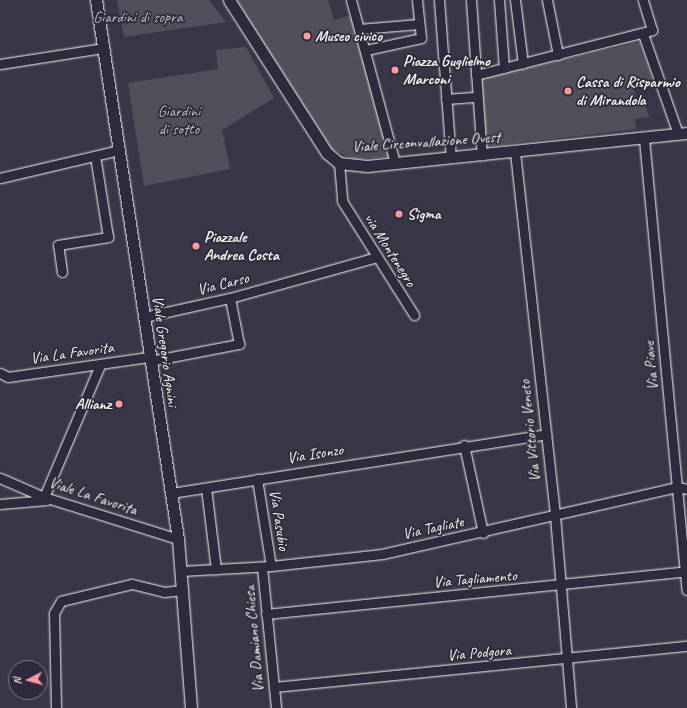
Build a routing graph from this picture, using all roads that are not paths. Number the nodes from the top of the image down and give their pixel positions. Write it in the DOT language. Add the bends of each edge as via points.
graph roads {
  1 [pos="96,0"];
  2 [pos="229,0"];
  3 [pos="351,0"];
  4 [pos="417,0"];
  5 [pos="439,0"];
  6 [pos="471,0"];
  7 [pos="499,0"];
  8 [pos="515,0"];
  9 [pos="548,0"];
  10 [pos="643,0"];
  11 [pos="420,24"];
  12 [pos="359,29"];
  13 [pos="643,34"];
  14 [pos="103,48"];
  15 [pos="366,50"];
  16 [pos="558,55"];
  17 [pos="0,64"];
  18 [pos="523,64"];
  19 [pos="504,68"];
  20 [pos="476,75"];
  21 [pos="477,96"];
  22 [pos="446,99"];
  23 [pos="683,134"];
  24 [pos="644,139"];
  25 [pos="119,150"];
  26 [pos="515,152"];
  27 [pos="95,156"];
  28 [pos="482,156"];
  29 [pos="451,158"];
  30 [pos="339,163"];
  31 [pos="395,163"];
  32 [pos="0,178"];
  33 [pos="377,257"];
  34 [pos="62,272"];
  35 [pos="230,298"];
  36 [pos="414,315"];
  37 [pos="144,318"];
  38 [pos="150,359"];
  39 [pos="100,365"];
  40 [pos="0,373"];
  41 [pos="546,434"];
  42 [pos="464,445"];
  43 [pos="0,478"];
  44 [pos="257,479"];
  45 [pos="677,487"];
  46 [pos="206,488"];
  47 [pos="687,489"];
  48 [pos="171,493"];
  49 [pos="44,497"];
  50 [pos="55,500"];
  51 [pos="0,504"];
  52 [pos="555,516"];
  53 [pos="483,533"];
  54 [pos="178,539"];
  55 [pos="266,566"];
  56 [pos="216,569"];
  57 [pos="181,571"];
  58 [pos="686,571"];
  59 [pos="560,586"];
  60 [pos="183,590"];
  61 [pos="687,590"];
  62 [pos="266,614"];
  63 [pos="687,646"];
  64 [pos="566,660"];
  65 [pos="274,687"];
  66 [pos="56,708"];
  67 [pos="190,708"];
  68 [pos="276,708"];
  69 [pos="571,708"];
  1 -- 14 [label="main road, Viale Gregorio Agnini"];
  2 -- 30 [label="main road, Viale Circonvallazione Ovest" via="319,141"];
  3 -- 12 [label="street"];
  4 -- 11 [label="street"];
  5 -- 22 [label="street"];
  6 -- 20 [label="street"];
  7 -- 19 [label="street"];
  8 -- 18 [label="street"];
  9 -- 16 [label="street"];
  10 -- 13 [label="street" via="652,30"];
  11 -- 12 [label="street"];
  11 -- 15 [label="street" via="421,38"];
  12 -- 15 [label="street"];
  13 -- 16 [label="street"];
  13 -- 23 [label="street"];
  14 -- 17 [label="street"];
  14 -- 25 [label="main road, Viale Gregorio Agnini"];
  15 -- 31 [label="street"];
  16 -- 18 [label="street"];
  18 -- 19 [label="street"];
  19 -- 20 [label="street"];
  20 -- 21 [label="street"];
  21 -- 22 [label="street"];
  21 -- 28 [label="street"];
  22 -- 29 [label="street"];
  23 -- 24 [label="main road, Viale Circonvallazione Ovest"];
  24 -- 26 [label="main road, Viale Circonvallazione Ovest"];
  24 -- 45 [label="street, Via Piave"];
  25 -- 27 [label="street"];
  25 -- 37 [label="main road, Viale Gregorio Agnini"];
  26 -- 28 [label="main road, Viale Circonvallazione Ovest"];
  26 -- 41 [label="street, Via Vittorio Veneto"];
  27 -- 32 [label="street"];
  27 -- 34 [label="street" via="108,237 58,245"];
  28 -- 29 [label="main road, Viale Circonvallazione Ovest"];
  29 -- 31 [label="main road, Viale Circonvallazione Ovest"];
  30 -- 31 [label="main road, Viale Circonvallazione Ovest"];
  30 -- 33 [label="street, via Montenegro" via="342,201"];
  33 -- 35 [label="street, Via Carso"];
  33 -- 36 [label="street, via Montenegro"];
  35 -- 37 [label="street, Via Carso"];
  35 -- 38 [label="street, Via La Favorita" via="239,344"];
  37 -- 38 [label="main road, Viale Gregorio Agnini"];
  38 -- 39 [label="street, Via La Favorita"];
  38 -- 48 [label="main road, Viale Gregorio Agnini"];
  39 -- 40 [label="street, Via La Favorita" via="8,377"];
  39 -- 49 [label="street"];
  41 -- 42 [label="street, Via Isonzo"];
  41 -- 52 [label="street, Via Vittorio Veneto"];
  42 -- 44 [label="street, Via Isonzo"];
  42 -- 53 [label="street"];
  43 -- 49 [label="street, Viale La Favorita"];
  44 -- 46 [label="street, Via Isonzo"];
  44 -- 55 [label="street, Via Pasubio"];
  45 -- 47 [label="street, Via Tagliate"];
  45 -- 52 [label="street, Via Tagliate"];
  45 -- 58 [label="street, Via Piave"];
  46 -- 48 [label="street, Via Isonzo"];
  46 -- 56 [label="street"];
  48 -- 54 [label="main road, Viale Gregorio Agnini"];
  49 -- 50 [label="street, Viale La Favorita"];
  50 -- 51 [label="street"];
  50 -- 54 [label="street, Viale La Favorita"];
  52 -- 53 [label="street, Via Tagliate"];
  52 -- 59 [label="street, Via Vittorio Veneto"];
  53 -- 55 [label="street, Via Tagliate" via="382,554"];
  54 -- 57 [label="main road, Viale Gregorio Agnini"];
  55 -- 56 [label="street, Via Tagliate"];
  55 -- 62 [label="street, Via Damiano Chiesa"];
  56 -- 57 [label="street, Via Tagliate"];
  57 -- 60 [label="main road, Viale Gregorio Agnini"];
  58 -- 59 [label="street, Via Tagliamento"];
  58 -- 61 [label="street, Via Piave"];
  59 -- 62 [label="street, Via Tagliamento"];
  59 -- 64 [label="street, Via Vittorio Veneto"];
  60 -- 66 [label="street" via="164,592 132,584 61,602 54,613"];
  60 -- 67 [label="main road, Viale Gregorio Agnini"];
  62 -- 65 [label="street, Via Damiano Chiesa"];
  63 -- 64 [label="street, Via Podgora"];
  64 -- 65 [label="street, Via Podgora"];
  64 -- 69 [label="street, Via Vittorio Veneto"];
  65 -- 68 [label="street, Via Damiano Chiesa"];
}
